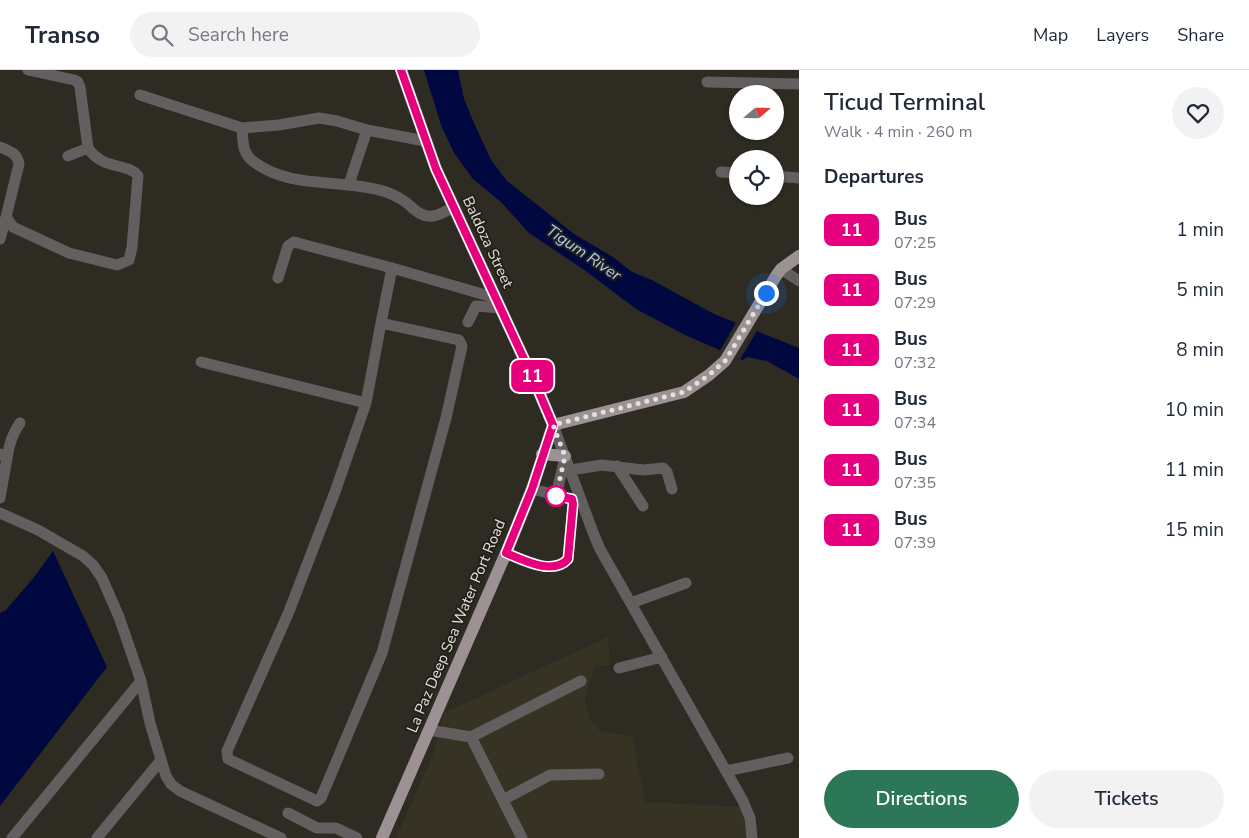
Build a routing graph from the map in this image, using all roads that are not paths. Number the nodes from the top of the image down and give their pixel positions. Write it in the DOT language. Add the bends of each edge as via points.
graph roads {
  1 [pos="28,70"];
  2 [pos="401,70"];
  3 [pos="707,82"];
  4 [pos="799,84"];
  5 [pos="140,96"];
  6 [pos="242,128"];
  7 [pos="366,130"];
  8 [pos="425,141"];
  9 [pos="0,148"];
  10 [pos="88,148"];
  11 [pos="68,156"];
  12 [pos="721,172"];
  13 [pos="729,172"];
  14 [pos="784,177"];
  15 [pos="799,178"];
  16 [pos="349,184"];
  17 [pos="454,208"];
  18 [pos="6,217"];
  19 [pos="0,239"];
  20 [pos="799,256"];
  21 [pos="392,268"];
  22 [pos="779,272"];
  23 [pos="278,278"];
  24 [pos="799,281"];
  25 [pos="498,303"];
  26 [pos="468,322"];
  27 [pos="381,323"];
  28 [pos="201,362"];
  29 [pos="366,403"];
  30 [pos="20,423"];
  31 [pos="553,425"];
  32 [pos="542,454"];
  33 [pos="3,456"];
  34 [pos="565,456"];
  35 [pos="617,466"];
  36 [pos="571,470"];
  37 [pos="532,489"];
  38 [pos="672,489"];
  39 [pos="556,496"];
  40 [pos="0,498"];
  41 [pos="643,506"];
  42 [pos="0,513"];
  43 [pos="506,553"];
  44 [pos="686,583"];
  45 [pos="631,603"];
  46 [pos="662,657"];
  47 [pos="619,668"];
  48 [pos="141,681"];
  49 [pos="581,681"];
  50 [pos="428,730"];
  51 [pos="471,737"];
  52 [pos="788,758"];
  53 [pos="161,760"];
  54 [pos="726,771"];
  55 [pos="599,774"];
  56 [pos="503,800"];
  57 [pos="288,813"];
  58 [pos="12,838"];
  59 [pos="97,838"];
  60 [pos="281,838"];
  61 [pos="357,838"];
  62 [pos="382,838"];
  63 [pos="522,838"];
  64 [pos="752,838"];
  1 -- 10 [label="street" via="78,82"];
  2 -- 8 [label="main road, Baldoza Street"];
  3 -- 4 [label="street"];
  5 -- 6 [label="street"];
  6 -- 7 [label="street" via="319,118"];
  6 -- 16 [label="street" via="245,155 270,172 294,180"];
  7 -- 8 [label="street"];
  7 -- 16 [label="street"];
  8 -- 17 [label="main road, Baldoza Street"];
  9 -- 18 [label="street" via="18,157 19,164"];
  10 -- 11 [label="street"];
  10 -- 18 [label="street" via="94,156 133,170 138,176 129,260 117,265 68,253 13,227"];
  12 -- 13 [label="street"];
  14 -- 15 [label="street"];
  16 -- 17 [label="street" via="387,192 424,216"];
  17 -- 25 [label="main road, Baldoza Street"];
  18 -- 19 [label="street"];
  20 -- 22 [label="main road"];
  21 -- 23 [label="street" via="294,242 288,246"];
  21 -- 25 [label="street"];
  21 -- 27 [label="street"];
  22 -- 24 [label="street"];
  22 -- 31 [label="main road" via="725,361 684,392"];
  25 -- 26 [label="street" via="476,306"];
  25 -- 31 [label="main road, Baldoza Street"];
  27 -- 29 [label="street"];
  27 -- 29 [label="street" via="459,340 462,346 446,418 382,653 317,801 228,759 227,751 291,606"];
  28 -- 29 [label="street"];
  30 -- 33 [label="street"];
  31 -- 32 [label="main road, La Paz Deep Sea Water Port Road"];
  31 -- 34 [label="street"];
  32 -- 34 [label="main road"];
  32 -- 37 [label="main road, La Paz Deep Sea Water Port Road"];
  33 -- 40 [label="street"];
  34 -- 36 [label="street"];
  34 -- 39 [label="street"];
  35 -- 36 [label="street"];
  35 -- 38 [label="street" via="643,470 663,468"];
  35 -- 41 [label="street"];
  36 -- 45 [label="street" via="594,535"];
  37 -- 39 [label="street"];
  37 -- 43 [label="main road, La Paz Deep Sea Water Port Road"];
  39 -- 43 [label="street" via="572,499 573,504 568,559 558,566 544,566"];
  42 -- 48 [label="street" via="38,530 93,565 119,617"];
  43 -- 50 [label="main road, La Paz Deep Sea Water Port Road"];
  44 -- 45 [label="street"];
  45 -- 46 [label="street"];
  46 -- 47 [label="street"];
  46 -- 54 [label="street"];
  48 -- 53 [label="street"];
  48 -- 58 [label="street"];
  49 -- 51 [label="street"];
  50 -- 51 [label="street"];
  50 -- 62 [label="main road, La Paz Deep Sea Water Port Road"];
  51 -- 56 [label="street"];
  52 -- 54 [label="street"];
  53 -- 59 [label="street"];
  53 -- 60 [label="street" via="166,776 180,791"];
  54 -- 64 [label="street" via="744,801"];
  55 -- 56 [label="street" via="550,776"];
  56 -- 63 [label="street"];
  57 -- 61 [label="street" via="317,828 336,828"];
}
